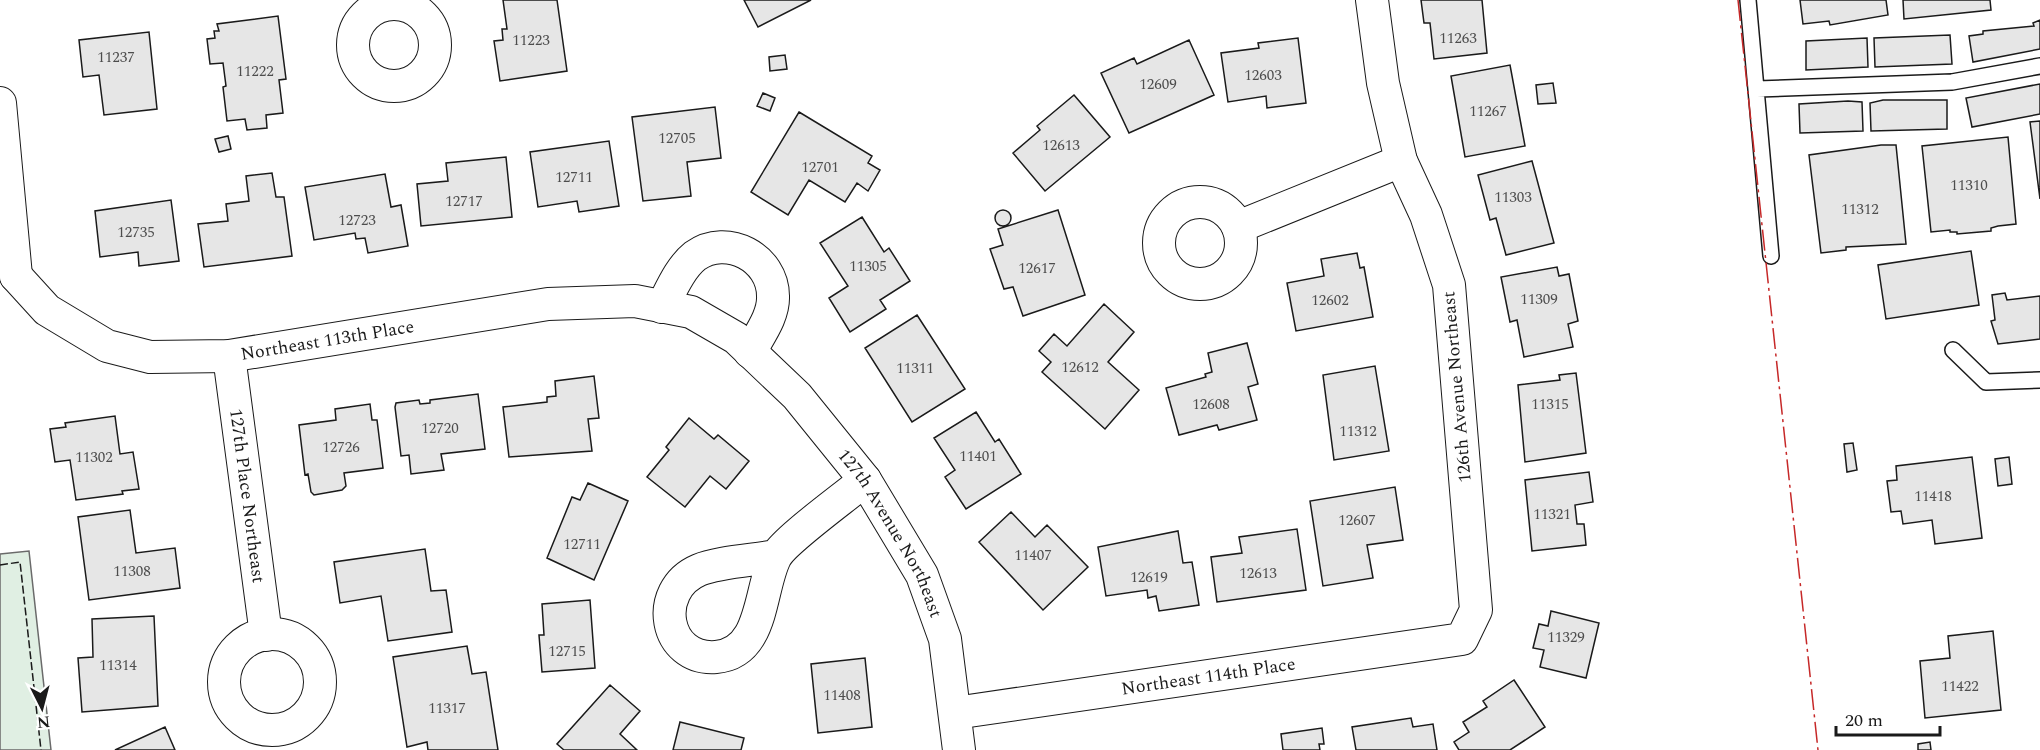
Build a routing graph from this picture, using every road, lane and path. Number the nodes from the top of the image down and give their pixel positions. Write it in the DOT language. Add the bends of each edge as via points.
graph roads {
  1 [pos="1372,0"];
  2 [pos="1748,0"];
  3 [pos="2040,66"];
  4 [pos="1757,89"];
  5 [pos="0,103"];
  6 [pos="1401,161"];
  7 [pos="1238,227"];
  8 [pos="1771,256"];
  9 [pos="8,277"];
  10 [pos="662,306"];
  11 [pos="743,345"];
  12 [pos="1953,350"];
  13 [pos="230,356"];
  14 [pos="2040,380"];
  15 [pos="865,480"];
  16 [pos="776,556"];
  17 [pos="266,635"];
  18 [pos="1462,639"];
  19 [pos="955,712"];
  20 [pos="959,750"];
  1 -- 6 [label="street, 126th Avenue Northeast" via="1383,83"];
  2 -- 4 [label="lane"];
  3 -- 4 [label="lane" via="1952,82"];
  4 -- 8 [label="lane"];
  5 -- 9 [label="street"];
  6 -- 7 [label="street"];
  6 -- 18 [label="street, 126th Avenue Northeast" via="1426,215 1449,285 1476,610"];
  9 -- 13 [label="street, Northeast 113th Place" via="46,309 107,346 150,357"];
  10 -- 11 [label="street, Northeast 113th Place" via="691,312"];
  10 -- 11 [label="street" via="687,264 697,255 722,247 748,253 767,272 773,298 771,311"];
  10 -- 13 [label="street, Northeast 113th Place" via="635,301 548,304"];
  11 -- 15 [label="street, 127th Avenue Northeast" via="797,396"];
  12 -- 14 [label="lane" via="1986,382"];
  13 -- 17 [label="street, 127th Place Northeast"];
  15 -- 16 [label="street"];
  15 -- 19 [label="street, 127th Avenue Northeast" via="922,575 945,639"];
  18 -- 19 [label="street, Northeast 114th Place"];
  19 -- 20 [label="street, 127th Avenue Northeast"];
}
